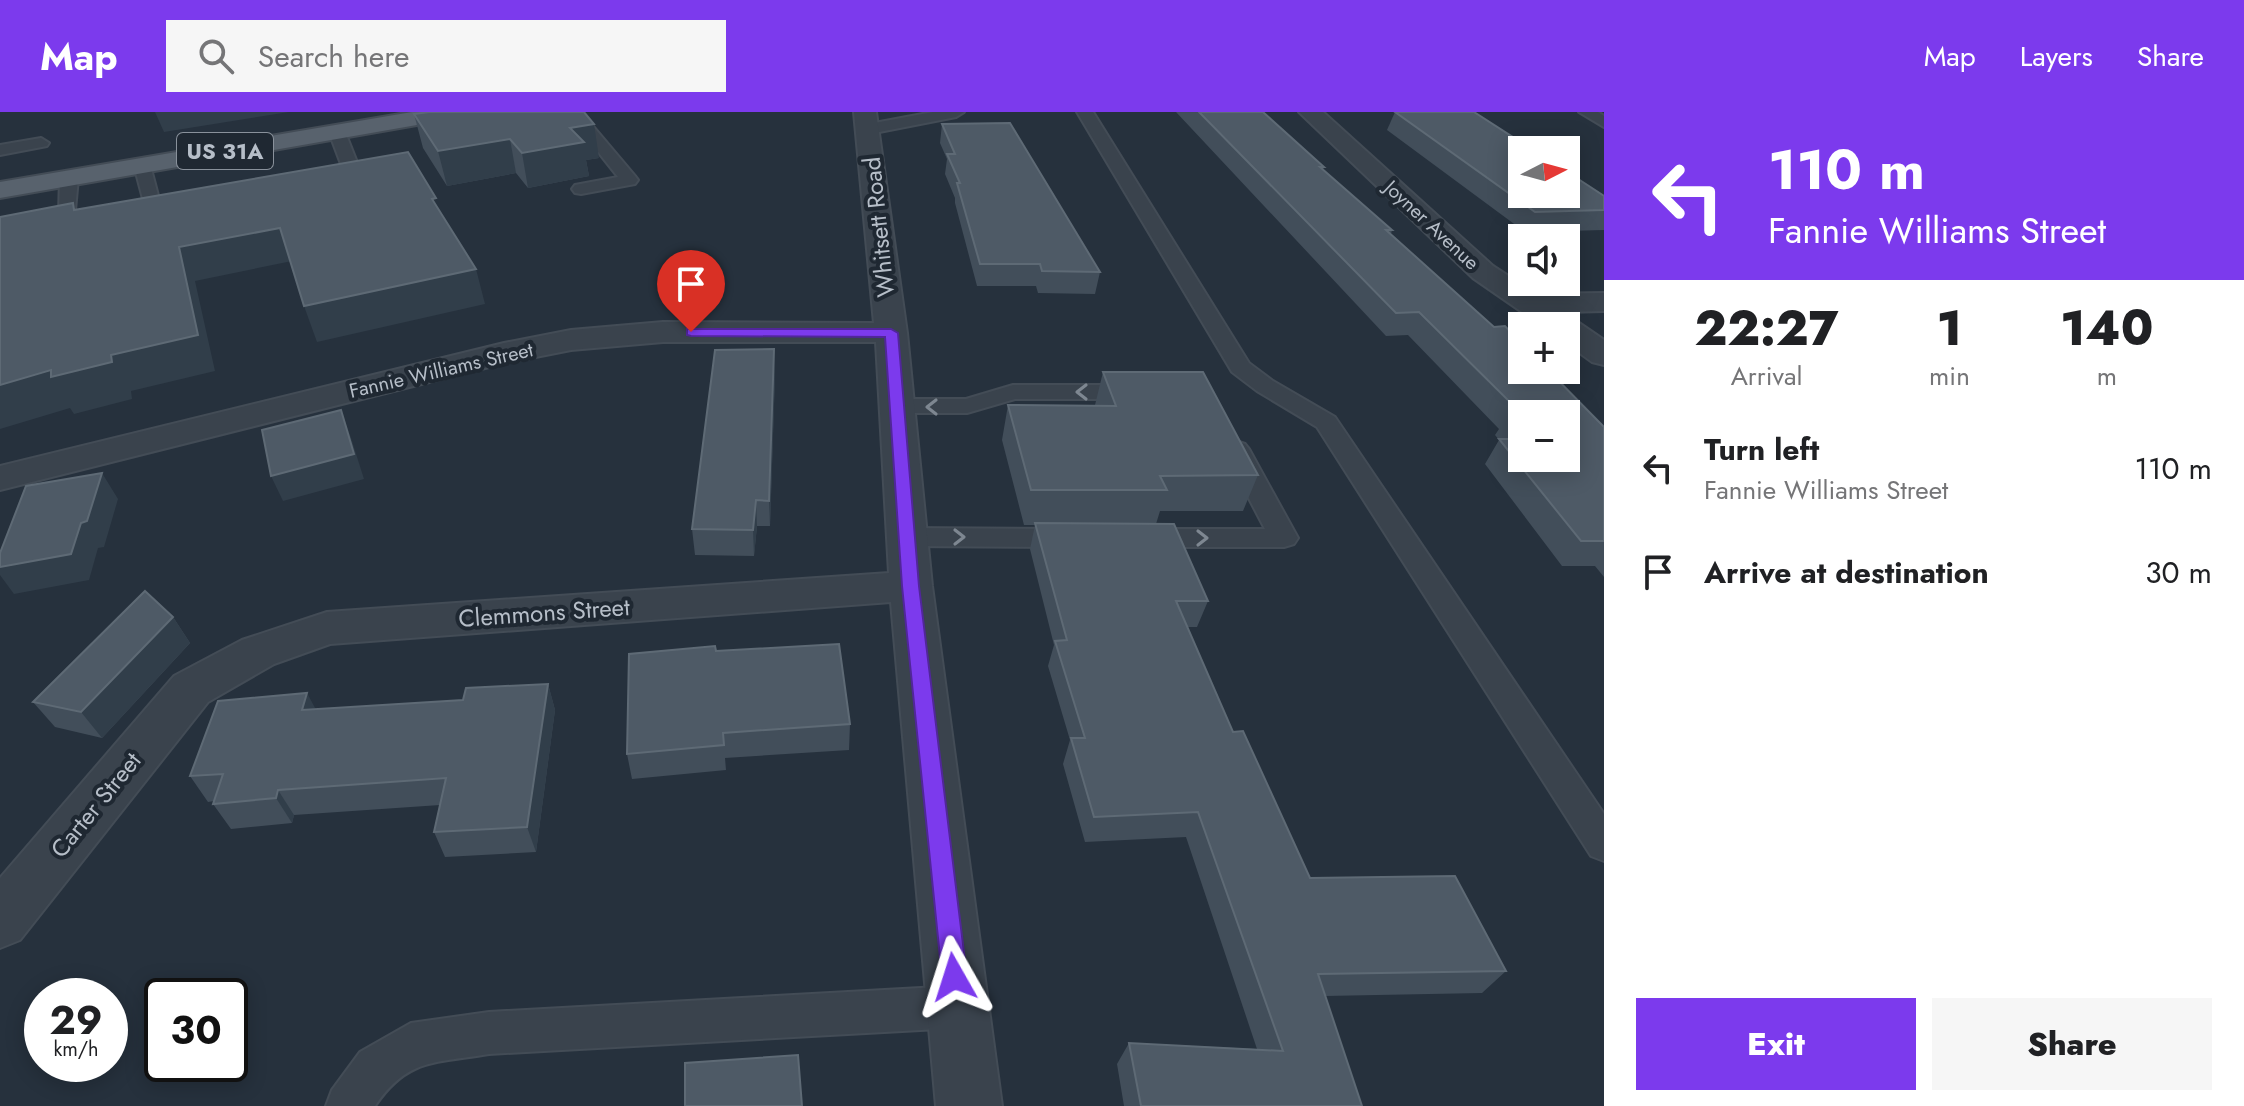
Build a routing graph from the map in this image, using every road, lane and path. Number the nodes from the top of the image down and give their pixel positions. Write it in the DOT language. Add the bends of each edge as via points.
graph roads {
  1 [pos="451,112"];
  2 [pos="561,112"];
  3 [pos="956,112"];
  4 [pos="1085,112"];
  5 [pos="1310,112"];
  6 [pos="1587,112"];
  7 [pos="867,120"];
  8 [pos="1604,122"];
  9 [pos="342,125"];
  10 [pos="41,143"];
  11 [pos="0,151"];
  12 [pos="142,165"];
  13 [pos="69,178"];
  14 [pos="308,183"];
  15 [pos="581,189"];
  16 [pos="0,190"];
  17 [pos="200,202"];
  18 [pos="0,230"];
  19 [pos="1604,302"];
  20 [pos="1529,303"];
  21 [pos="1542,312"];
  22 [pos="891,333"];
  23 [pos="1580,338"];
  24 [pos="1604,355"];
  25 [pos="1161,392"];
  26 [pos="896,406"];
  27 [pos="1227,432"];
  28 [pos="0,478"];
  29 [pos="907,537"];
  30 [pos="911,586"];
  31 [pos="191,689"];
  32 [pos="1604,845"];
  33 [pos="0,921"];
  34 [pos="957,1007"];
  35 [pos="348,1106"];
  36 [pos="969,1106"];
  1 -- 9 [label="main road, US 31A"];
  2 -- 15 [label="lane" via="581,121 629,180"];
  3 -- 7 [label="lane"];
  4 -- 32 [label="lane" via="1240,367 1326,422"];
  5 -- 20 [label="street, Joyner Avenue" via="1483,272"];
  6 -- 8 [label="lane"];
  7 -- 22 [label="street, Whitsett Road"];
  9 -- 12 [label="main road, US 31A"];
  9 -- 14 [label="lane" via="354,175"];
  10 -- 11 [label="lane"];
  12 -- 13 [label="main road, US 31A"];
  12 -- 17 [label="lane" via="153,210"];
  13 -- 16 [label="main road, US 31A"];
  13 -- 18 [label="lane" via="68,217"];
  19 -- 20 [label="street"];
  20 -- 21 [label="street, Joyner Avenue"];
  22 -- 26 [label="street, Whitsett Road"];
  22 -- 28 [label="street, Fannie Williams Street" via="663,332 571,340"];
  23 -- 24 [label="street, Joyner Avenue"];
  25 -- 26 [label="lane, one-way" via="1013,392 967,406"];
  26 -- 29 [label="street, Whitsett Road"];
  29 -- 27 [label="lane, one-way" via="1284,538"];
  29 -- 30 [label="street, Whitsett Road"];
  30 -- 31 [label="street, Clemmons Street" via="327,628 258,652"];
  30 -- 34 [label="street, Whitsett Road"];
  31 -- 33 [label="street, Carter Street"];
  34 -- 35 [label="lane" via="489,1033 411,1045 375,1067"];
  34 -- 36 [label="street, Whitsett Road"];
}
